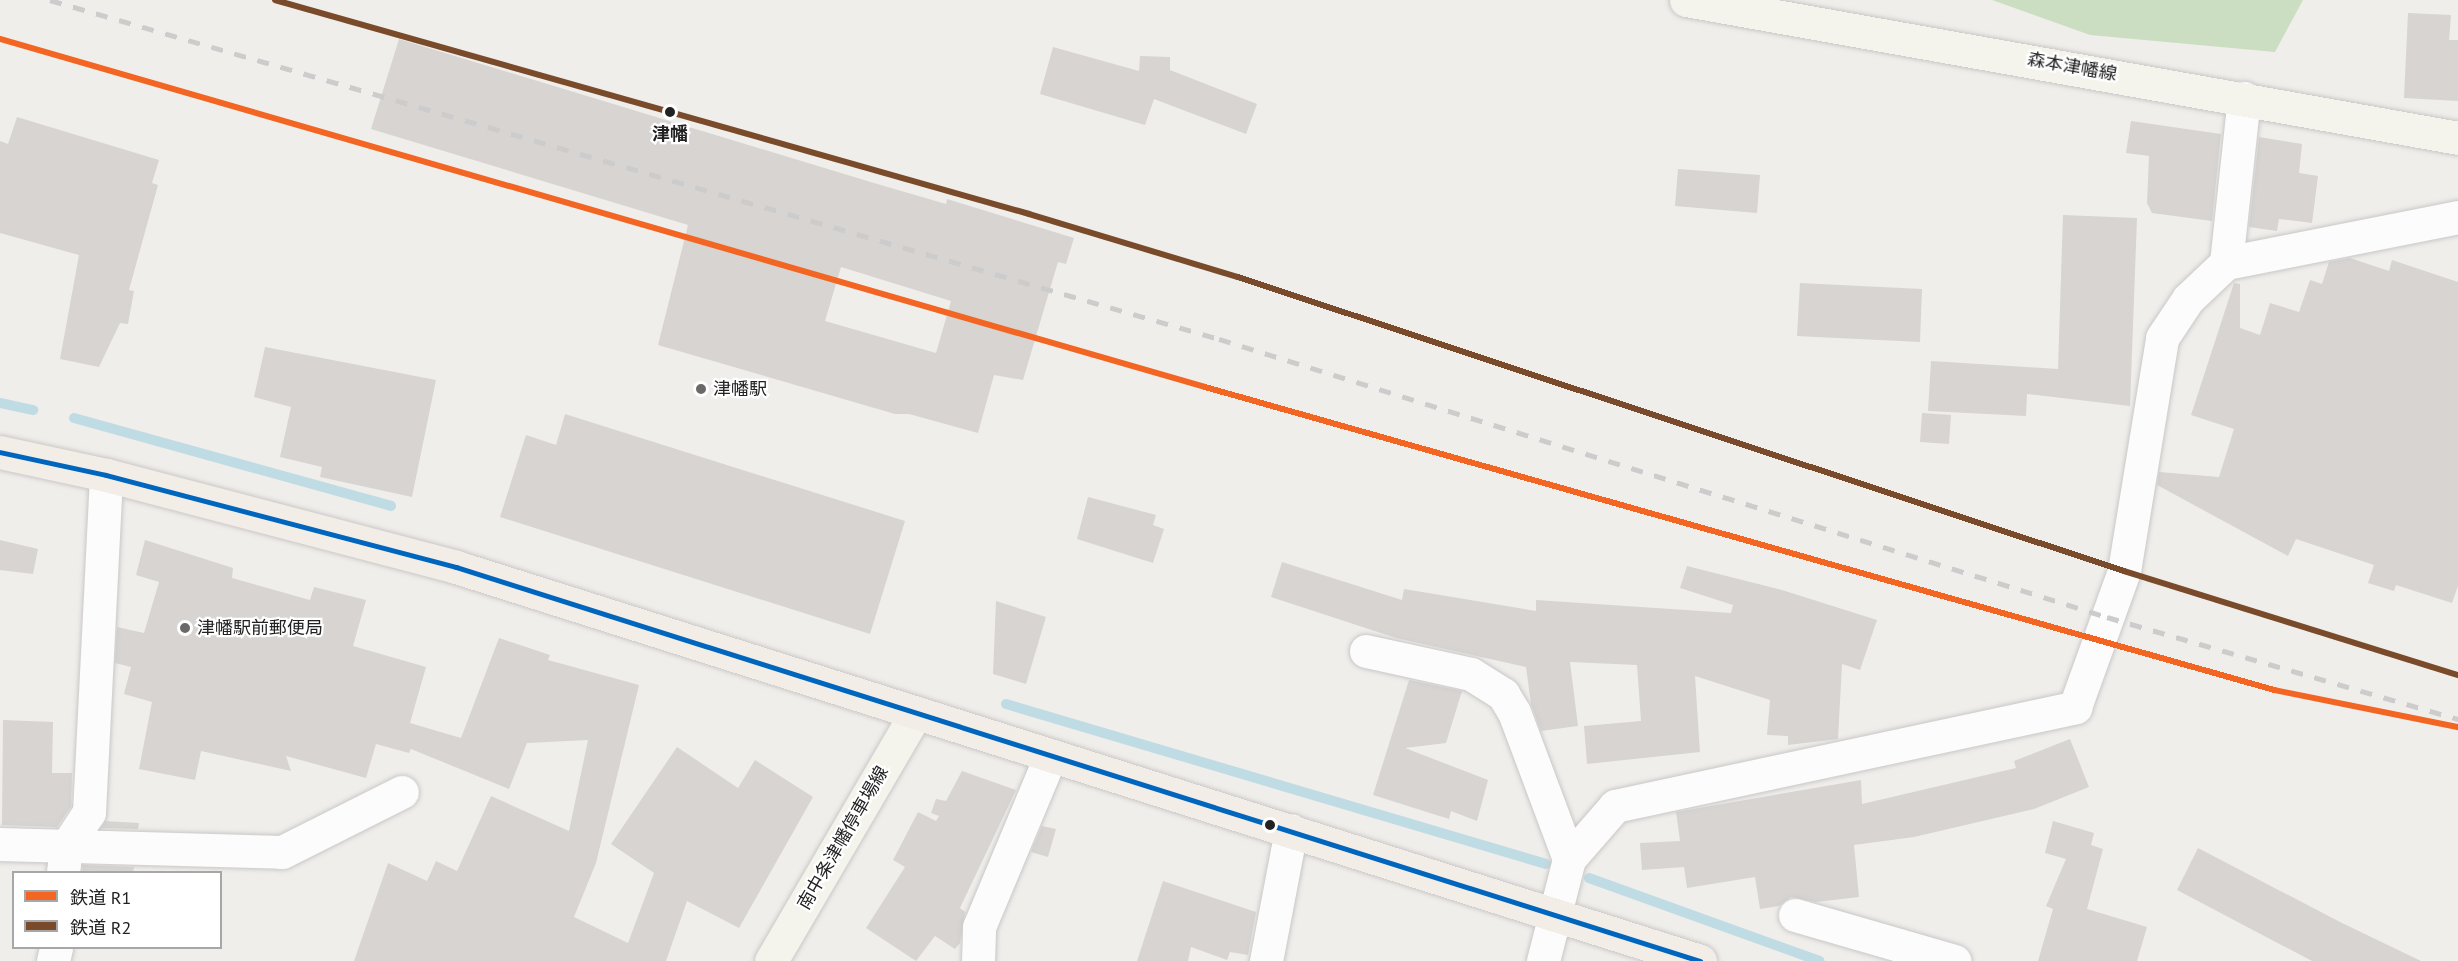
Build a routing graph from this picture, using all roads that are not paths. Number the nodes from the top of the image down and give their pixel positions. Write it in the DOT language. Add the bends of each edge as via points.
graph roads {
  1 [pos="1686,0"];
  2 [pos="2244,98"];
  3 [pos="2458,138"];
  4 [pos="2458,217"];
  5 [pos="2226,263"];
  6 [pos="0,452"];
  7 [pos="106,476"];
  8 [pos="1366,651"];
  9 [pos="915,714"];
  10 [pos="1050,757"];
  11 [pos="402,792"];
  12 [pos="1291,830"];
  13 [pos="0,844"];
  14 [pos="1569,859"];
  15 [pos="65,860"];
  16 [pos="1556,915"];
  17 [pos="1795,915"];
  18 [pos="771,961"];
  19 [pos="978,961"];
  20 [pos="1266,961"];
  21 [pos="1543,961"];
  22 [pos="1700,961"];
  23 [pos="1954,961"];
  1 -- 2 [label="main road, 森本津幡線"];
  2 -- 3 [label="main road, 森本津幡線"];
  2 -- 5 [label="street"];
  4 -- 5 [label="street"];
  5 -- 14 [label="street" via="2188,299 2162,338 2124,571 2075,707 1615,806"];
  6 -- 7 [label="main road"];
  7 -- 9 [label="main road" via="456,567"];
  7 -- 15 [label="street" via="89,812"];
  8 -- 14 [label="street" via="1472,674 1503,694 1514,712"];
  9 -- 10 [label="main road"];
  9 -- 18 [label="main road, 南中条津幡停車場線"];
  10 -- 12 [label="main road"];
  10 -- 19 [label="street" via="979,927"];
  11 -- 15 [label="street" via="282,852"];
  12 -- 16 [label="main road"];
  12 -- 20 [label="street"];
  13 -- 15 [label="street"];
  14 -- 16 [label="street"];
  16 -- 21 [label="street"];
  16 -- 22 [label="main road"];
  17 -- 23 [label="street"];
}
